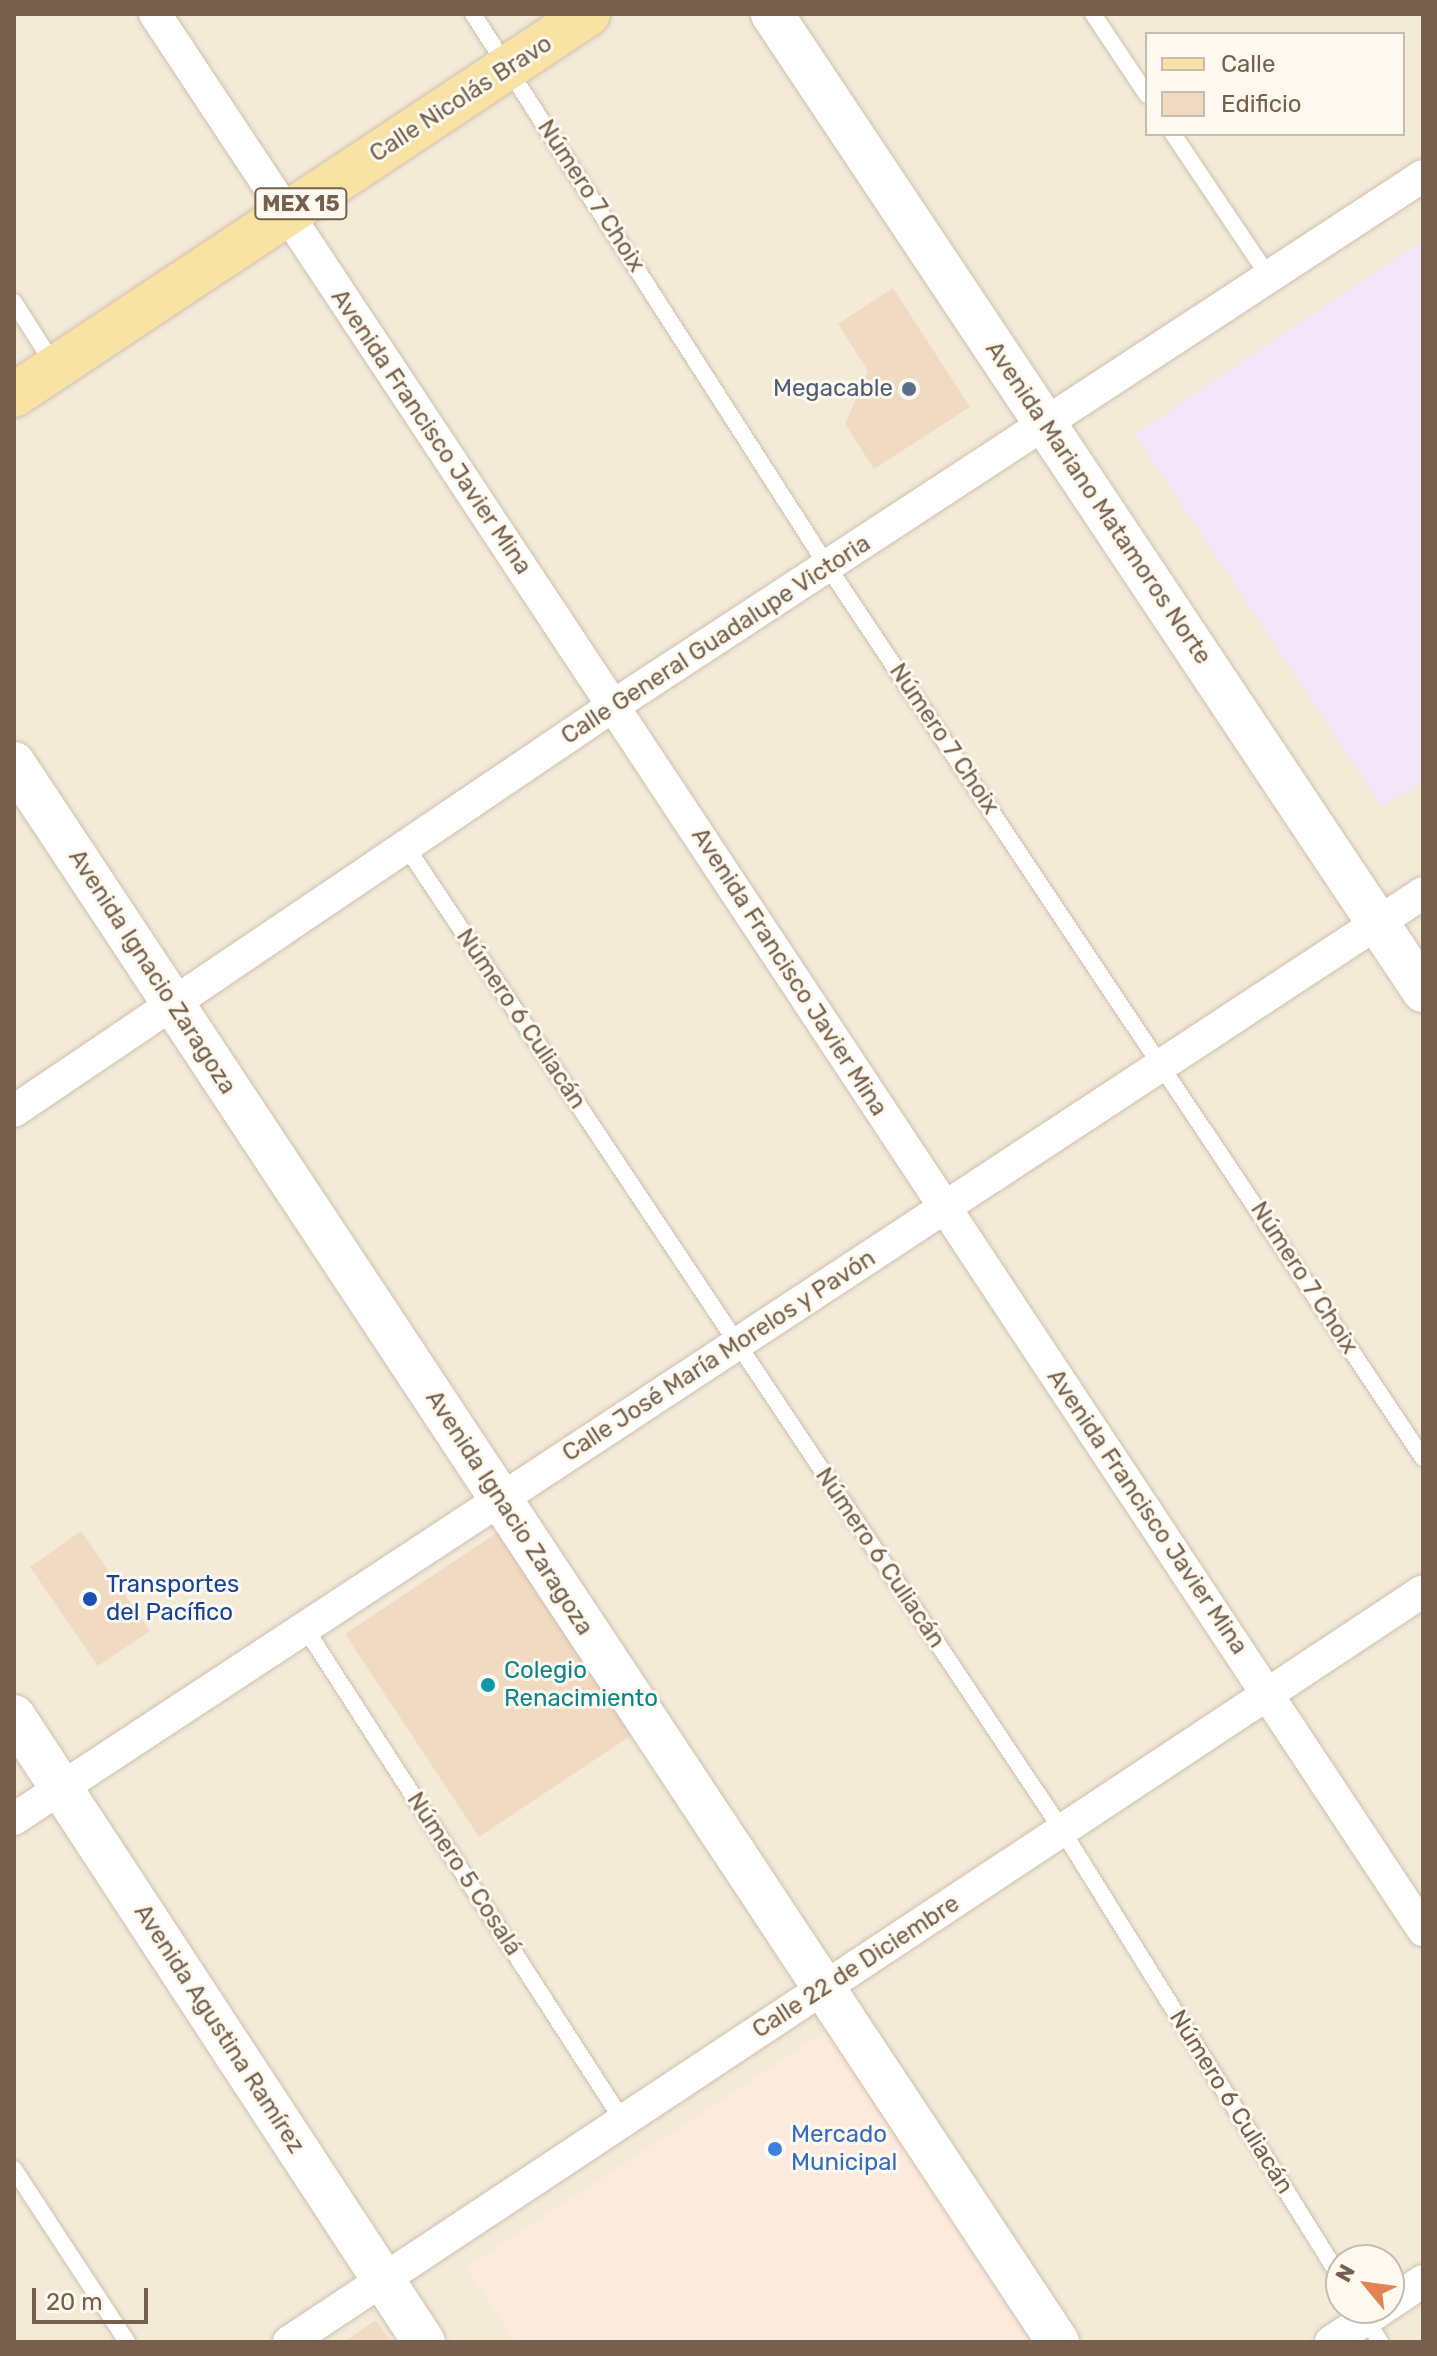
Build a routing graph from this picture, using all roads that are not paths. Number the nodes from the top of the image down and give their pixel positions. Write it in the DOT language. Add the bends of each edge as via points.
graph roads {
  1 [pos="155,14"];
  2 [pos="473,14"];
  3 [pos="588,14"];
  4 [pos="772,14"];
  5 [pos="1093,14"];
  6 [pos="509,69"];
  7 [pos="1145,92"];
  8 [pos="1174,136"];
  9 [pos="1423,176"];
  10 [pos="286,213"];
  11 [pos="1269,277"];
  12 [pos="14,302"];
  13 [pos="56,367"];
  14 [pos="14,395"];
  15 [pos="1045,424"];
  16 [pos="828,567"];
  17 [pos="613,706"];
  18 [pos="14,763"];
  19 [pos="405,845"];
  20 [pos="1423,893"];
  21 [pos="1377,923"];
  22 [pos="1423,991"];
  23 [pos="171,1000"];
  24 [pos="1163,1064"];
  25 [pos="14,1111"];
  26 [pos="945,1207"];
  27 [pos="737,1344"];
  28 [pos="1423,1458"];
  29 [pos="500,1499"];
  30 [pos="1423,1591"];
  31 [pos="305,1628"];
  32 [pos="1267,1694"];
  33 [pos="14,1716"];
  34 [pos="61,1788"];
  35 [pos="14,1819"];
  36 [pos="1062,1830"];
  37 [pos="1423,1930"];
  38 [pos="824,1988"];
  39 [pos="623,2121"];
  40 [pos="14,2169"];
  41 [pos="1325,2253"];
  42 [pos="383,2279"];
  43 [pos="1423,2281"];
  44 [pos="1405,2294"];
  45 [pos="1361,2324"];
  46 [pos="127,2342"];
  47 [pos="289,2342"];
  48 [pos="424,2342"];
  49 [pos="1058,2342"];
  50 [pos="1331,2342"];
  1 -- 10 [label="street, Avenida Francisco Javier Mina"];
  2 -- 6 [label="lane, Número 7 Choix"];
  3 -- 6 [label="main road, Calle Nicolás Bravo / MEX 15"];
  4 -- 15 [label="street, Avenida Mariano Matamoros Norte"];
  5 -- 7 [label="lane"];
  6 -- 10 [label="main road, Calle Nicolás Bravo / MEX 15"];
  6 -- 16 [label="lane, Número 7 Choix"];
  8 -- 11 [label="lane"];
  9 -- 11 [label="street, Calle General Guadalupe Victoria"];
  10 -- 13 [label="main road, Calle Nicolás Bravo / MEX 15"];
  10 -- 17 [label="street, Avenida Francisco Javier Mina"];
  11 -- 15 [label="street, Calle General Guadalupe Victoria"];
  12 -- 13 [label="lane"];
  13 -- 14 [label="main road, Calle Nicolás Bravo / MEX 15"];
  15 -- 16 [label="street, Calle General Guadalupe Victoria"];
  15 -- 21 [label="street, Avenida Mariano Matamoros Norte"];
  16 -- 17 [label="street, Calle General Guadalupe Victoria"];
  16 -- 24 [label="lane, Número 7 Choix"];
  17 -- 19 [label="street, Calle General Guadalupe Victoria"];
  17 -- 26 [label="street, Avenida Francisco Javier Mina"];
  18 -- 23 [label="street, Avenida Ignacio Zaragoza"];
  19 -- 23 [label="street, Calle General Guadalupe Victoria"];
  19 -- 27 [label="lane, Número 6 Culiacán"];
  20 -- 21 [label="street, Calle José María Morelos y Pavón"];
  21 -- 22 [label="street, Avenida Mariano Matamoros Norte"];
  21 -- 24 [label="street, Calle José María Morelos y Pavón"];
  23 -- 25 [label="street, Calle General Guadalupe Victoria"];
  23 -- 29 [label="street, Avenida Ignacio Zaragoza"];
  24 -- 26 [label="street, Calle José María Morelos y Pavón"];
  24 -- 28 [label="lane, Número 7 Choix"];
  26 -- 27 [label="street, Calle José María Morelos y Pavón"];
  26 -- 32 [label="street, Avenida Francisco Javier Mina"];
  27 -- 29 [label="street, Calle José María Morelos y Pavón"];
  27 -- 36 [label="lane, Número 6 Culiacán"];
  29 -- 31 [label="street, Calle José María Morelos y Pavón"];
  29 -- 38 [label="street, Avenida Ignacio Zaragoza"];
  30 -- 32 [label="street, Calle 22 de Diciembre"];
  31 -- 34 [label="street, Calle José María Morelos y Pavón"];
  31 -- 39 [label="lane, Número 5 Cosalá"];
  32 -- 36 [label="street, Calle 22 de Diciembre"];
  32 -- 37 [label="street, Avenida Francisco Javier Mina"];
  33 -- 34 [label="street, Avenida Agustina Ramírez"];
  34 -- 35 [label="street, Calle José María Morelos y Pavón"];
  34 -- 42 [label="street, Avenida Agustina Ramírez"];
  36 -- 38 [label="street, Calle 22 de Diciembre"];
  36 -- 41 [label="lane, Número 6 Culiacán"];
  38 -- 39 [label="street, Calle 22 de Diciembre"];
  38 -- 49 [label="street, Avenida Ignacio Zaragoza"];
  39 -- 42 [label="street, Calle 22 de Diciembre"];
  40 -- 46 [label="lane"];
  42 -- 47 [label="street, Calle 22 de Diciembre"];
  42 -- 48 [label="street, Avenida Agustina Ramírez"];
  43 -- 44 [label="street"];
  45 -- 50 [label="street"];
}
